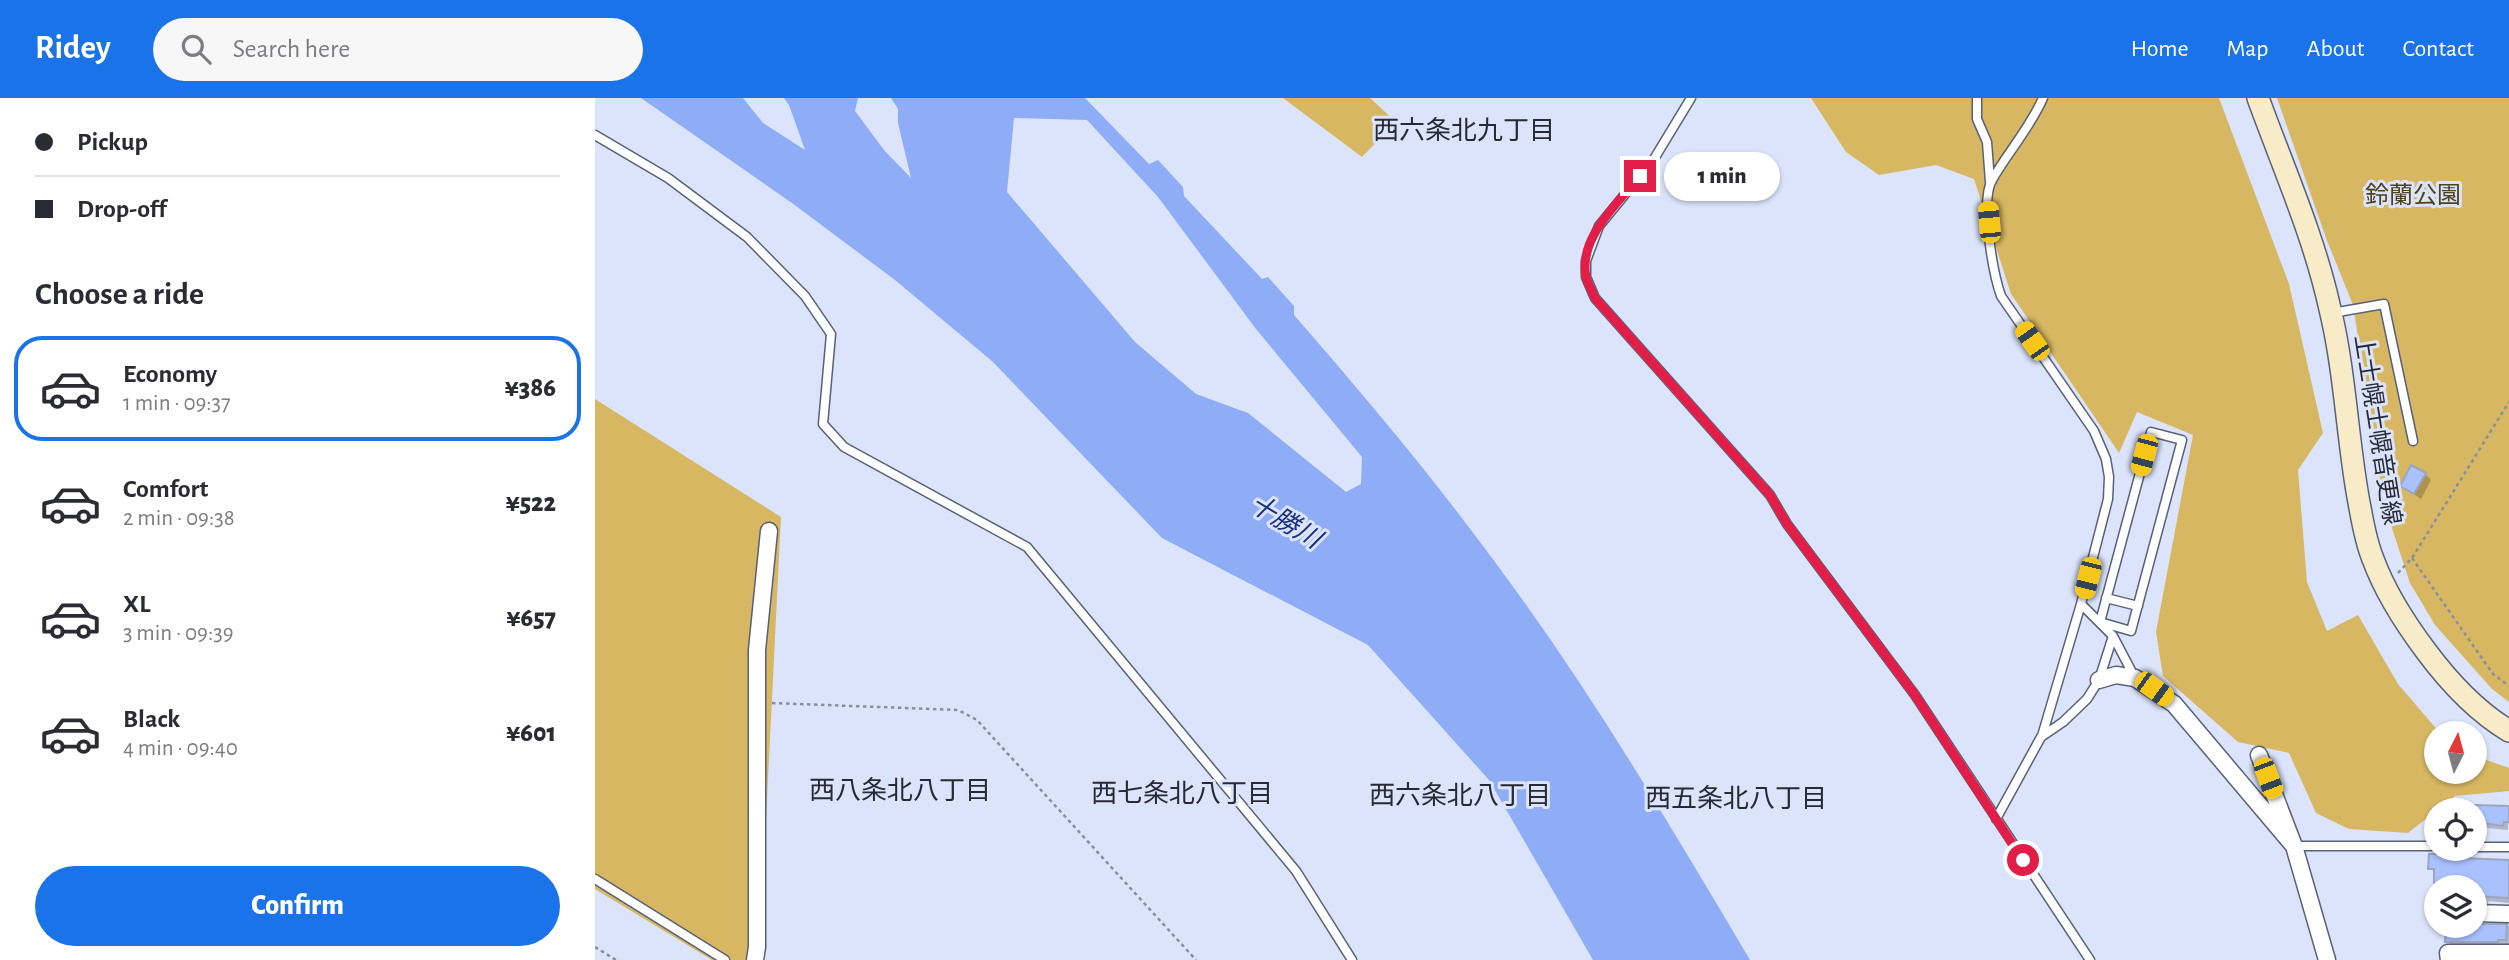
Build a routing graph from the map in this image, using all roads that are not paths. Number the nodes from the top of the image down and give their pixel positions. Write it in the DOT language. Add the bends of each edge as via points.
graph roads {
  1 [pos="1691,98"];
  2 [pos="1977,98"];
  3 [pos="2043,98"];
  4 [pos="2257,98"];
  5 [pos="595,135"];
  6 [pos="1990,182"];
  7 [pos="2331,313"];
  8 [pos="2413,442"];
  9 [pos="769,531"];
  10 [pos="2106,598"];
  11 [pos="2081,604"];
  12 [pos="2138,606"];
  13 [pos="2100,622"];
  14 [pos="2113,636"];
  15 [pos="2136,678"];
  16 [pos="2099,680"];
  17 [pos="2509,731"];
  18 [pos="2041,737"];
  19 [pos="2259,755"];
  20 [pos="1996,820"];
  21 [pos="2294,846"];
  22 [pos="2424,846"];
  23 [pos="2487,846"];
  24 [pos="2509,847"];
  25 [pos="595,879"];
  26 [pos="2487,913"];
  27 [pos="2509,914"];
  28 [pos="2509,953"];
  29 [pos="725,960"];
  30 [pos="755,960"];
  31 [pos="1352,960"];
  32 [pos="2090,960"];
  33 [pos="2327,960"];
  34 [pos="2449,960"];
  1 -- 20 [label="lane" via="1654,159 1599,226 1585,261 1586,278 1609,315 1770,495 1915,695"];
  2 -- 6 [label="lane"];
  3 -- 6 [label="lane"];
  4 -- 7 [label="main road, 上士幌士幌音更線" via="2311,243"];
  5 -- 31 [label="lane" via="668,178 747,237 805,296 831,334 823,424 844,447 1027,547 1296,871"];
  6 -- 11 [label="lane" via="1993,272 2001,296 2094,431 2106,459 2108,499"];
  7 -- 8 [label="lane" via="2384,304"];
  7 -- 17 [label="main road, 上士幌士幌音更線" via="2351,457 2373,559 2401,618 2435,664 2472,704"];
  9 -- 30 [label="street" via="755,703"];
  10 -- 12 [label="lane"];
  10 -- 12 [label="lane" via="2151,432 2182,440"];
  10 -- 13 [label="lane"];
  11 -- 13 [label="lane"];
  11 -- 18 [label="lane"];
  12 -- 13 [label="lane" via="2131,631"];
  13 -- 14 [label="lane"];
  14 -- 15 [label="lane"];
  14 -- 16 [label="lane"];
  15 -- 16 [label="street" via="2116,675"];
  15 -- 21 [label="street" via="2174,704"];
  16 -- 18 [label="lane" via="2087,699"];
  18 -- 20 [label="lane"];
  19 -- 21 [label="street"];
  20 -- 32 [label="lane"];
  21 -- 22 [label="lane"];
  21 -- 33 [label="street"];
  23 -- 24 [label="lane"];
  25 -- 29 [label="lane"];
  26 -- 27 [label="street"];
  28 -- 34 [label="street" via="2448,953"];
}
